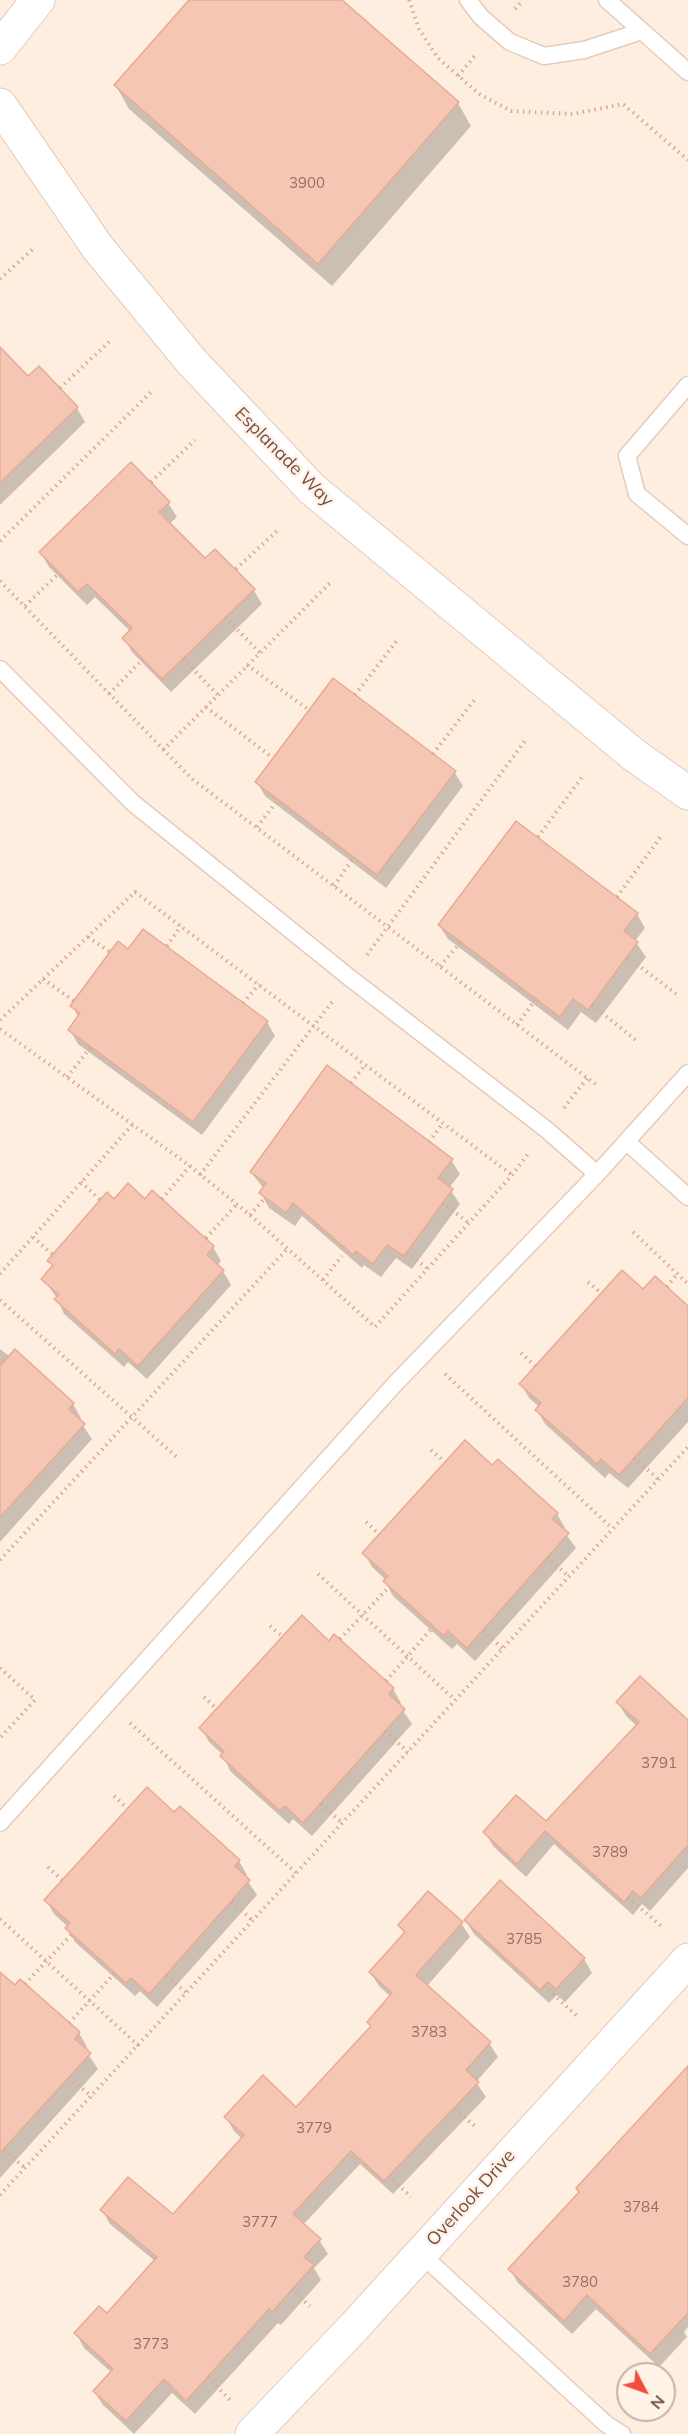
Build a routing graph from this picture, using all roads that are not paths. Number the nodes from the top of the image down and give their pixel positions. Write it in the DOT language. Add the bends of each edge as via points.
graph roads {
  1 [pos="38,0"];
  2 [pos="468,0"];
  3 [pos="608,0"];
  4 [pos="642,31"];
  5 [pos="0,48"];
  6 [pos="688,72"];
  7 [pos="0,105"];
  8 [pos="687,387"];
  9 [pos="688,537"];
  10 [pos="0,669"];
  11 [pos="688,793"];
  12 [pos="688,1073"];
  13 [pos="627,1142"];
  14 [pos="597,1174"];
  15 [pos="688,1197"];
  16 [pos="0,1822"];
  17 [pos="688,1960"];
  18 [pos="421,2254"];
  19 [pos="252,2434"];
  20 [pos="622,2434"];
  1 -- 5 [label="street"];
  2 -- 4 [label="lane" via="510,42 544,56 584,50"];
  3 -- 4 [label="lane"];
  4 -- 6 [label="lane"];
  7 -- 11 [label="street, Esplanade Way" via="98,248 192,362 312,489 634,755"];
  8 -- 9 [label="lane" via="627,456 638,494"];
  10 -- 14 [label="lane" via="133,803 547,1130"];
  12 -- 13 [label="lane"];
  13 -- 14 [label="lane"];
  13 -- 15 [label="lane"];
  14 -- 16 [label="lane" via="423,1353"];
  17 -- 18 [label="street, Overlook Drive"];
  18 -- 19 [label="street, Overlook Drive"];
  18 -- 20 [label="lane" via="606,2424"];
}
